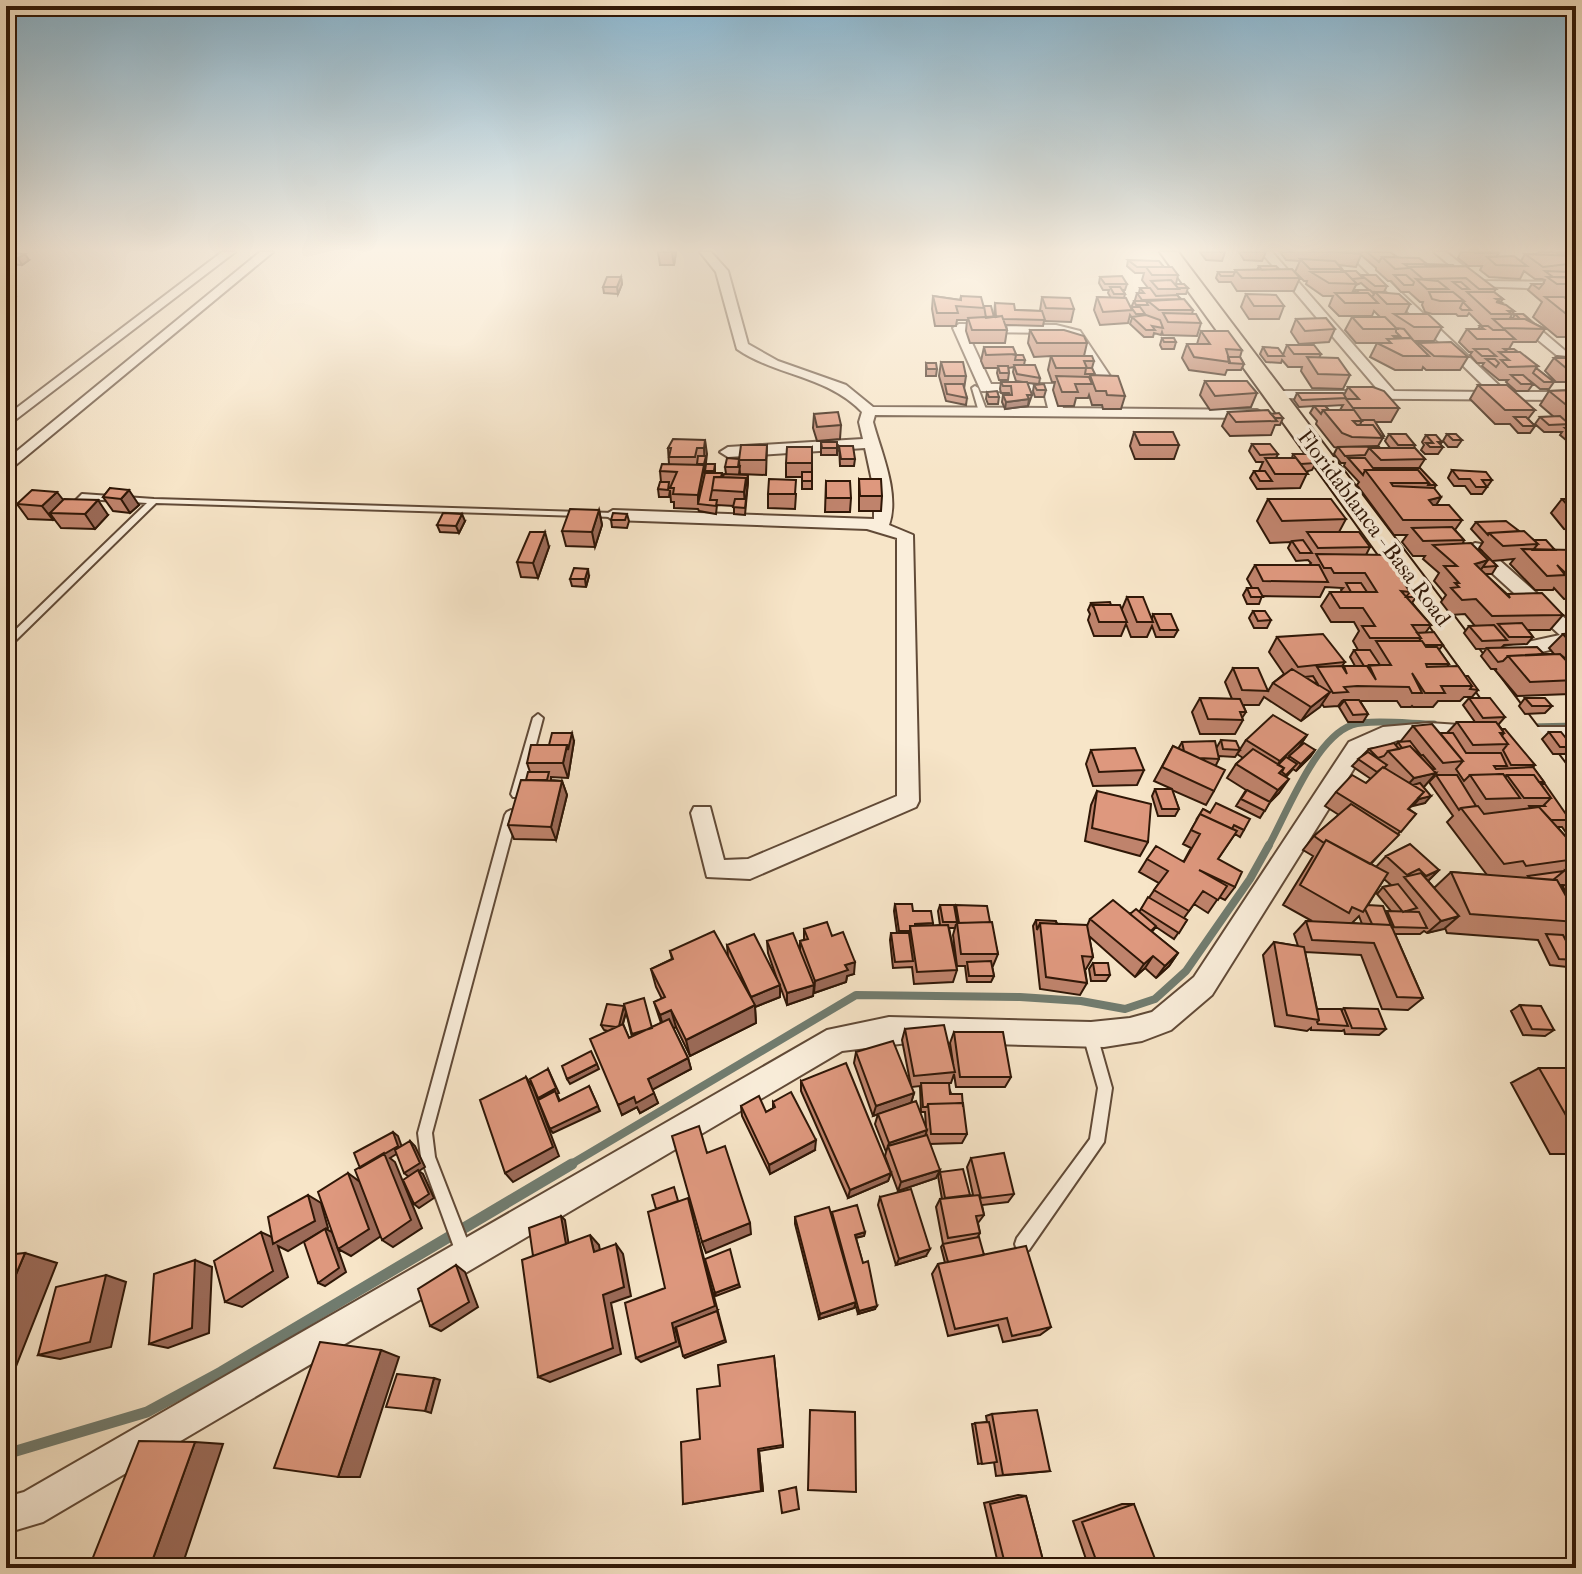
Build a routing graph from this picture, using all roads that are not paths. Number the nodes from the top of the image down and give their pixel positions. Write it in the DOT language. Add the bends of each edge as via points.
graph roads {
  1 [pos="133,325"];
  2 [pos="178,325"];
  3 [pos="737,325"];
  4 [pos="1224,325"];
  5 [pos="1330,325"];
  6 [pos="1429,325"];
  7 [pos="1527,325"];
  8 [pos="1552,347"];
  9 [pos="1576,347"];
  10 [pos="1576,367"];
  11 [pos="975,388"];
  12 [pos="1053,388"];
  13 [pos="1389,394"];
  14 [pos="1503,396"];
  15 [pos="1576,396"];
  16 [pos="1283,405"];
  17 [pos="869,411"];
  18 [pos="983,412"];
  19 [pos="1057,412"];
  20 [pos="6,423"];
  21 [pos="870,443"];
  22 [pos="728,452"];
  23 [pos="6,468"];
  24 [pos="154,501"];
  25 [pos="613,515"];
  26 [pos="64,516"];
  27 [pos="874,526"];
  28 [pos="1475,548"];
  29 [pos="1575,638"];
  30 [pos="6,645"];
  31 [pos="1468,655"];
  32 [pos="538,718"];
  33 [pos="1520,727"];
  34 [pos="1576,735"];
  35 [pos="1576,806"];
  36 [pos="702,813"];
  37 [pos="1090,1035"];
  38 [pos="1023,1244"];
  39 [pos="463,1250"];
  40 [pos="6,1515"];
  1 -- 20 [label="street"];
  2 -- 23 [label="street"];
  3 -- 17 [label="street" via="742,346 771,364 835,385"];
  4 -- 16 [label="main road, Floridablanca - Basa Road"];
  5 -- 13 [label="street"];
  6 -- 14 [label="street"];
  7 -- 8 [label="street"];
  8 -- 9 [label="street"];
  8 -- 10 [label="street"];
  11 -- 18 [label="lane"];
  12 -- 12 [label="street" via="986,388 959,328 1076,334 1105,379 1101,384"];
  12 -- 19 [label="street" via="1050,395"];
  13 -- 14 [label="street"];
  13 -- 16 [label="street"];
  14 -- 15 [label="street"];
  16 -- 19 [label="street"];
  16 -- 31 [label="main road, Floridablanca - Basa Road"];
  17 -- 18 [label="street"];
  17 -- 21 [label="street"];
  18 -- 19 [label="street"];
  21 -- 22 [label="street"];
  21 -- 27 [label="street" via="885,519"];
  24 -- 25 [label="lane"];
  24 -- 26 [label="lane" via="85,496"];
  24 -- 30 [label="lane"];
  25 -- 27 [label="street"];
  27 -- 36 [label="street" via="905,535 908,801 750,869 715,870"];
  28 -- 29 [label="street"];
  29 -- 31 [label="street" via="1527,651"];
  31 -- 33 [label="main road, Floridablanca - Basa Road"];
  32 -- 39 [label="lane" via="425,1133 428,1157"];
  33 -- 34 [label="street"];
  33 -- 35 [label="main road, Floridablanca - Basa Road"];
  33 -- 37 [label="street" via="1400,731 1371,737 1341,770 1203,986 1156,1023"];
  37 -- 38 [label="lane" via="1105,1088 1097,1142"];
  37 -- 39 [label="street" via="867,1031 837,1039"];
  39 -- 40 [label="street" via="30,1509"];
}
